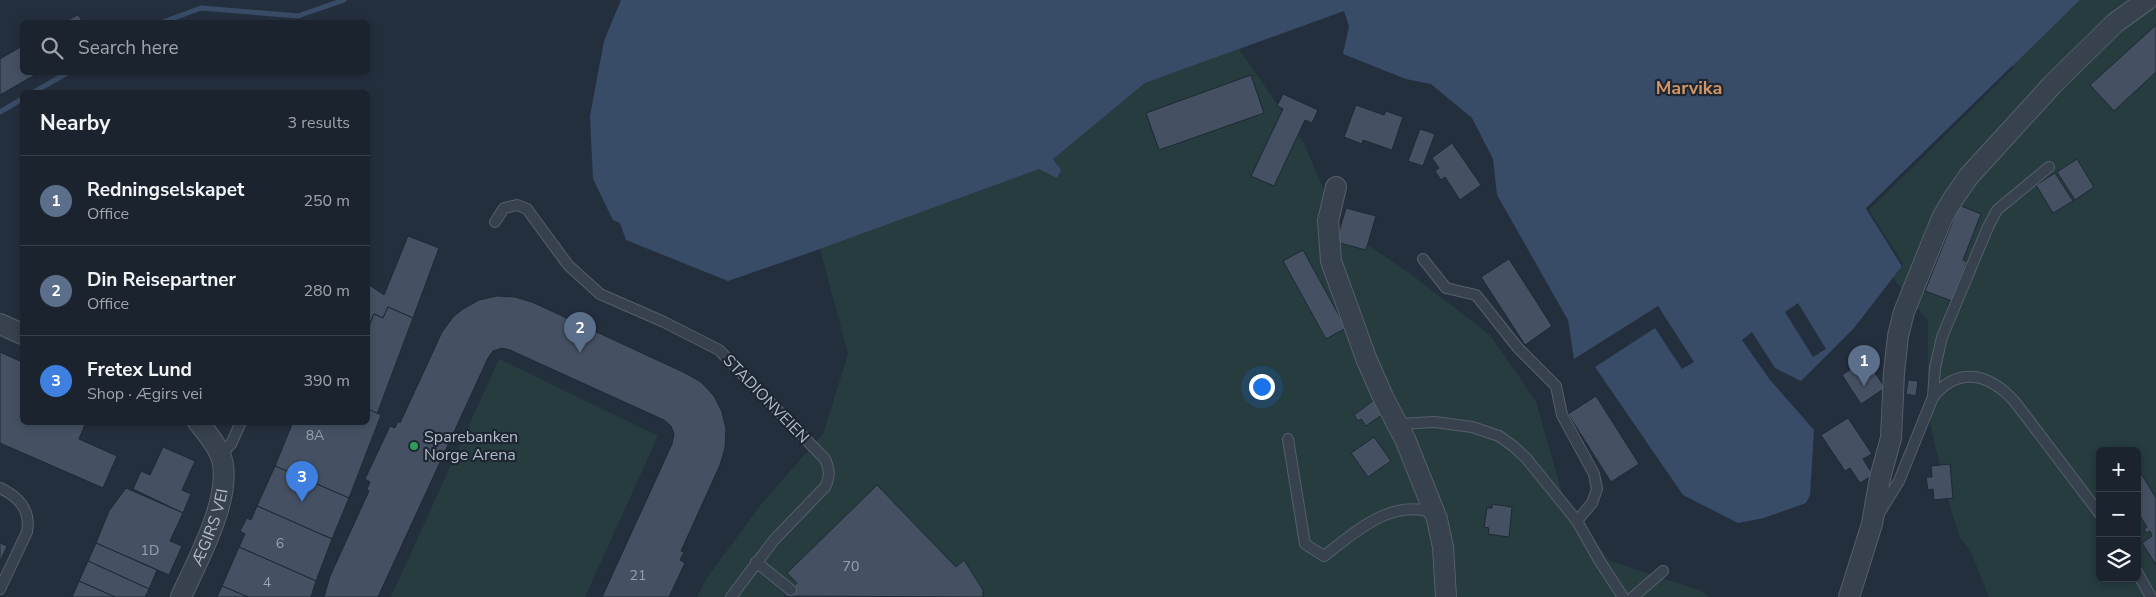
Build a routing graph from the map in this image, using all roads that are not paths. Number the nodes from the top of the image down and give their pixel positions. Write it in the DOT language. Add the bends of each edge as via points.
graph roads {
  1 [pos="2147,0"];
  2 [pos="2049,166"];
  3 [pos="1336,187"];
  4 [pos="496,219"];
  5 [pos="1423,259"];
  6 [pos="0,324"];
  7 [pos="20,333"];
  8 [pos="1933,397"];
  9 [pos="1398,424"];
  10 [pos="200,425"];
  11 [pos="240,425"];
  12 [pos="1288,439"];
  13 [pos="221,454"];
  14 [pos="0,488"];
  15 [pos="2096,509"];
  16 [pos="1435,514"];
  17 [pos="1577,521"];
  18 [pos="1872,524"];
  19 [pos="756,562"];
  20 [pos="1663,572"];
  21 [pos="2141,579"];
  22 [pos="0,589"];
  23 [pos="791,590"];
  24 [pos="181,597"];
  25 [pos="731,597"];
  26 [pos="1446,597"];
  27 [pos="1623,597"];
  28 [pos="1633,597"];
  29 [pos="1849,597"];
  30 [pos="2151,597"];
  1 -- 18 [label="street" via="2096,40 2052,85 1969,176 1946,211 1912,289 1898,336 1891,438"];
  2 -- 8 [label="lane" via="1997,210 1988,227 1942,337"];
  3 -- 9 [label="street" via="1328,221 1331,261 1366,358"];
  4 -- 19 [label="lane, STADIONVEIEN" via="504,208 522,206 568,265 600,294 719,350 825,459 829,470 825,487"];
  5 -- 17 [label="lane" via="1446,288 1476,295 1518,348 1556,386 1562,415 1594,474 1597,489 1592,503"];
  6 -- 7 [label="street"];
  8 -- 15 [label="lane" via="1938,390 1962,377 1989,380 2007,393"];
  8 -- 18 [label="lane" via="1899,481"];
  9 -- 16 [label="street"];
  9 -- 17 [label="lane" via="1452,424 1499,436 1526,458"];
  10 -- 13 [label="street, ÆGIRS VEI"];
  11 -- 13 [label="lane" via="231,444"];
  12 -- 16 [label="lane" via="1305,544 1324,556 1378,517 1407,510"];
  13 -- 24 [label="street, ÆGIRS VEI" via="224,485 219,508"];
  14 -- 22 [label="lane" via="23,505 28,525"];
  16 -- 26 [label="street" via="1443,547"];
  17 -- 27 [label="lane"];
  18 -- 29 [label="street"];
  19 -- 23 [label="lane"];
  19 -- 25 [label="lane, STADIONVEIEN"];
  20 -- 28 [label="lane"];
  21 -- 30 [label="lane"];
}
